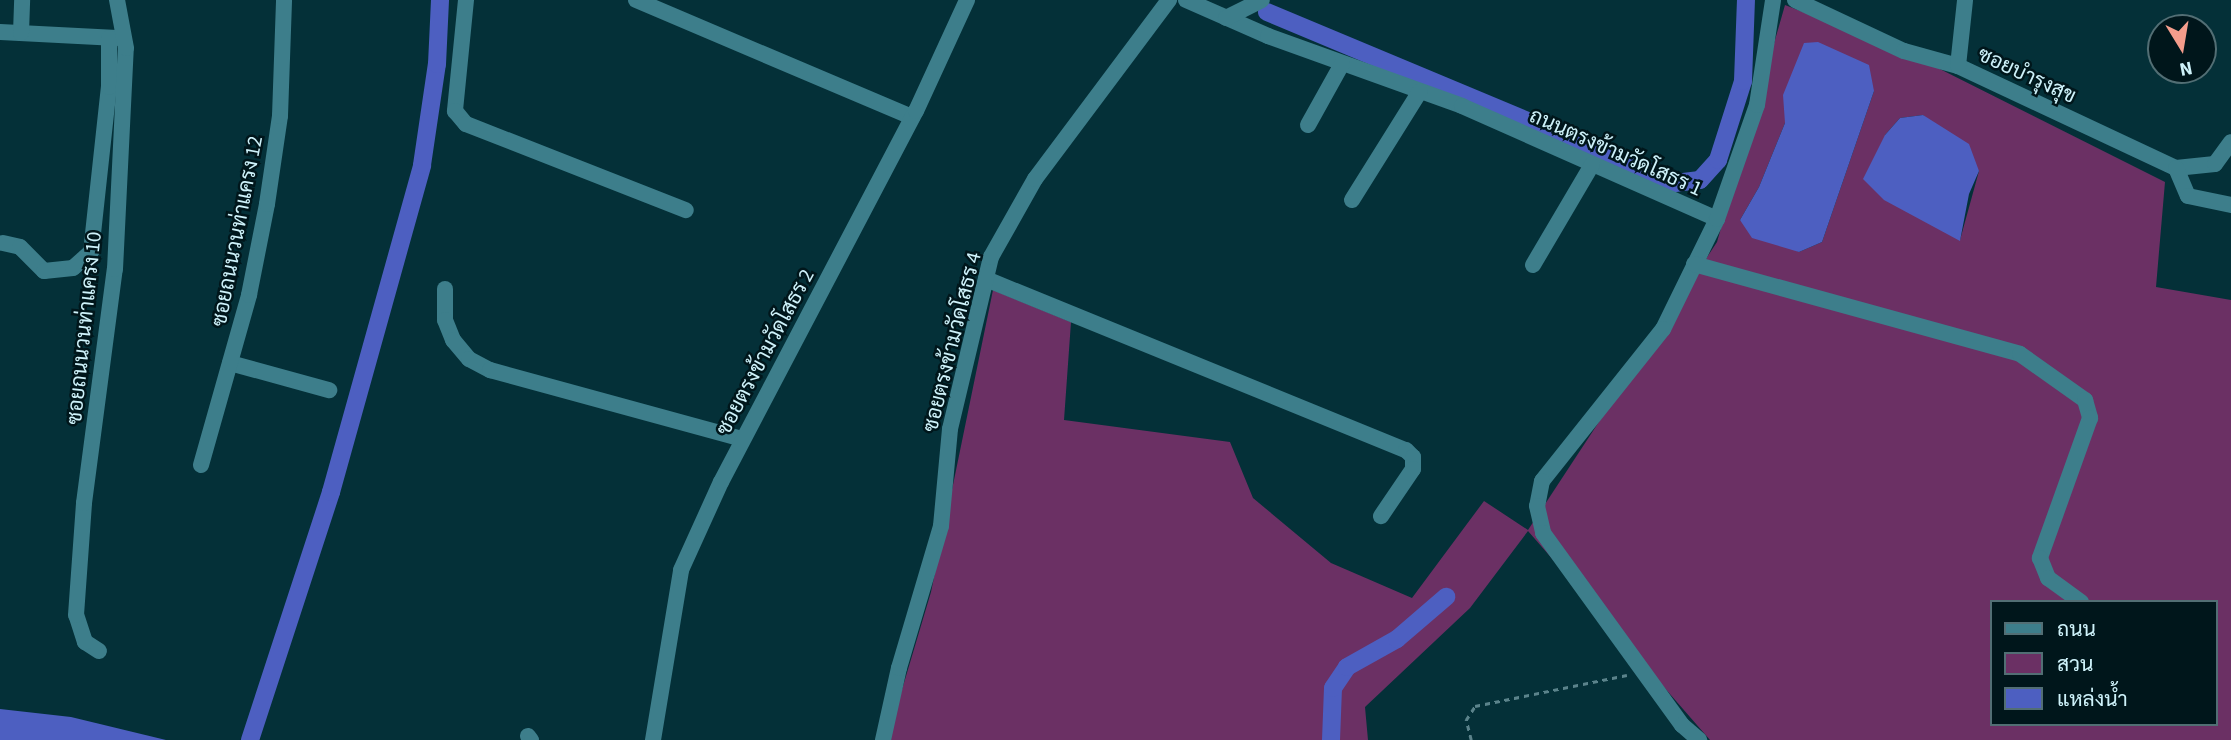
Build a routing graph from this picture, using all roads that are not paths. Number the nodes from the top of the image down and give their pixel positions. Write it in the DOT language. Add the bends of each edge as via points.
graph roads {
  1 [pos="22,0"];
  2 [pos="117,0"];
  3 [pos="284,0"];
  4 [pos="467,0"];
  5 [pos="636,0"];
  6 [pos="967,0"];
  7 [pos="1169,0"];
  8 [pos="1186,0"];
  9 [pos="1262,0"];
  10 [pos="1773,0"];
  11 [pos="1795,0"];
  12 [pos="1965,0"];
  13 [pos="1226,18"];
  14 [pos="0,32"];
  15 [pos="21,33"];
  16 [pos="109,38"];
  17 [pos="126,41"];
  18 [pos="1342,64"];
  19 [pos="1958,66"];
  20 [pos="1420,91"];
  21 [pos="912,117"];
  22 [pos="1308,125"];
  23 [pos="2231,142"];
  24 [pos="1592,165"];
  25 [pos="2176,168"];
  26 [pos="1352,200"];
  27 [pos="2231,205"];
  28 [pos="686,210"];
  29 [pos="1717,219"];
  30 [pos="3,243"];
  31 [pos="1694,264"];
  32 [pos="1533,265"];
  33 [pos="986,279"];
  34 [pos="445,289"];
  35 [pos="230,363"];
  36 [pos="329,390"];
  37 [pos="743,439"];
  38 [pos="201,465"];
  39 [pos="1381,516"];
  40 [pos="2078,600"];
  41 [pos="99,651"];
  42 [pos="653,740"];
  43 [pos="883,740"];
  44 [pos="1699,740"];
  1 -- 15 [label="street"];
  2 -- 17 [label="street, ซอยถนนวนท่าแครง 10" via="117,19"];
  3 -- 35 [label="street, ซอยถนนวนท่าแครง 12" via="280,116 249,295"];
  4 -- 28 [label="street" via="455,111 466,124"];
  5 -- 21 [label="street"];
  6 -- 21 [label="street, ซอยตรงข้ามวัดโสธร 2"];
  7 -- 33 [label="street, ซอยตรงข้ามวัดโสธร 4" via="1035,180 991,257"];
  8 -- 13 [label="street, ถนนตรงข้ามวัดโสธร 1"];
  9 -- 13 [label="street"];
  10 -- 29 [label="street" via="1757,106"];
  11 -- 19 [label="street, ซอยบำรุงสุข" via="1904,51"];
  12 -- 19 [label="street"];
  13 -- 18 [label="street, ถนนตรงข้ามวัดโสธร 1"];
  14 -- 15 [label="street"];
  15 -- 16 [label="street"];
  16 -- 17 [label="street"];
  16 -- 30 [label="street" via="109,87 91,252 73,268 44,271 20,247"];
  17 -- 41 [label="street, ซอยถนนวนท่าแครง 10" via="115,269 85,503 76,615 85,642"];
  18 -- 20 [label="street, ถนนตรงข้ามวัดโสธร 1"];
  18 -- 22 [label="street"];
  19 -- 25 [label="street, ซอยบำรุงสุข"];
  20 -- 24 [label="street, ถนนตรงข้ามวัดโสธร 1"];
  20 -- 26 [label="street"];
  21 -- 37 [label="street, ซอยตรงข้ามวัดโสธร 2"];
  23 -- 25 [label="street" via="2215,164"];
  24 -- 29 [label="street, ถนนตรงข้ามวัดโสธร 1"];
  24 -- 32 [label="street"];
  25 -- 27 [label="street" via="2188,196"];
  29 -- 31 [label="street, ถนนตรงข้ามวัดโสธร 1"];
  31 -- 40 [label="street" via="2020,354 2085,400 2090,418 2040,558 2048,578"];
  31 -- 44 [label="street, ถนนตรงข้ามวัดโสธร 1" via="1663,329 1542,481 1538,520 1640,668 1682,725"];
  33 -- 39 [label="street" via="1406,450 1413,457 1413,469"];
  33 -- 43 [label="street, ซอยตรงข้ามวัดโสธร 4" via="950,429 941,526"];
  34 -- 37 [label="street" via="445,320 453,340 469,359 490,370"];
  35 -- 36 [label="street"];
  35 -- 38 [label="street, ซอยถนนวนท่าแครง 12"];
  37 -- 42 [label="street, ซอยตรงข้ามวัดโสธร 2" via="681,569"];
}
